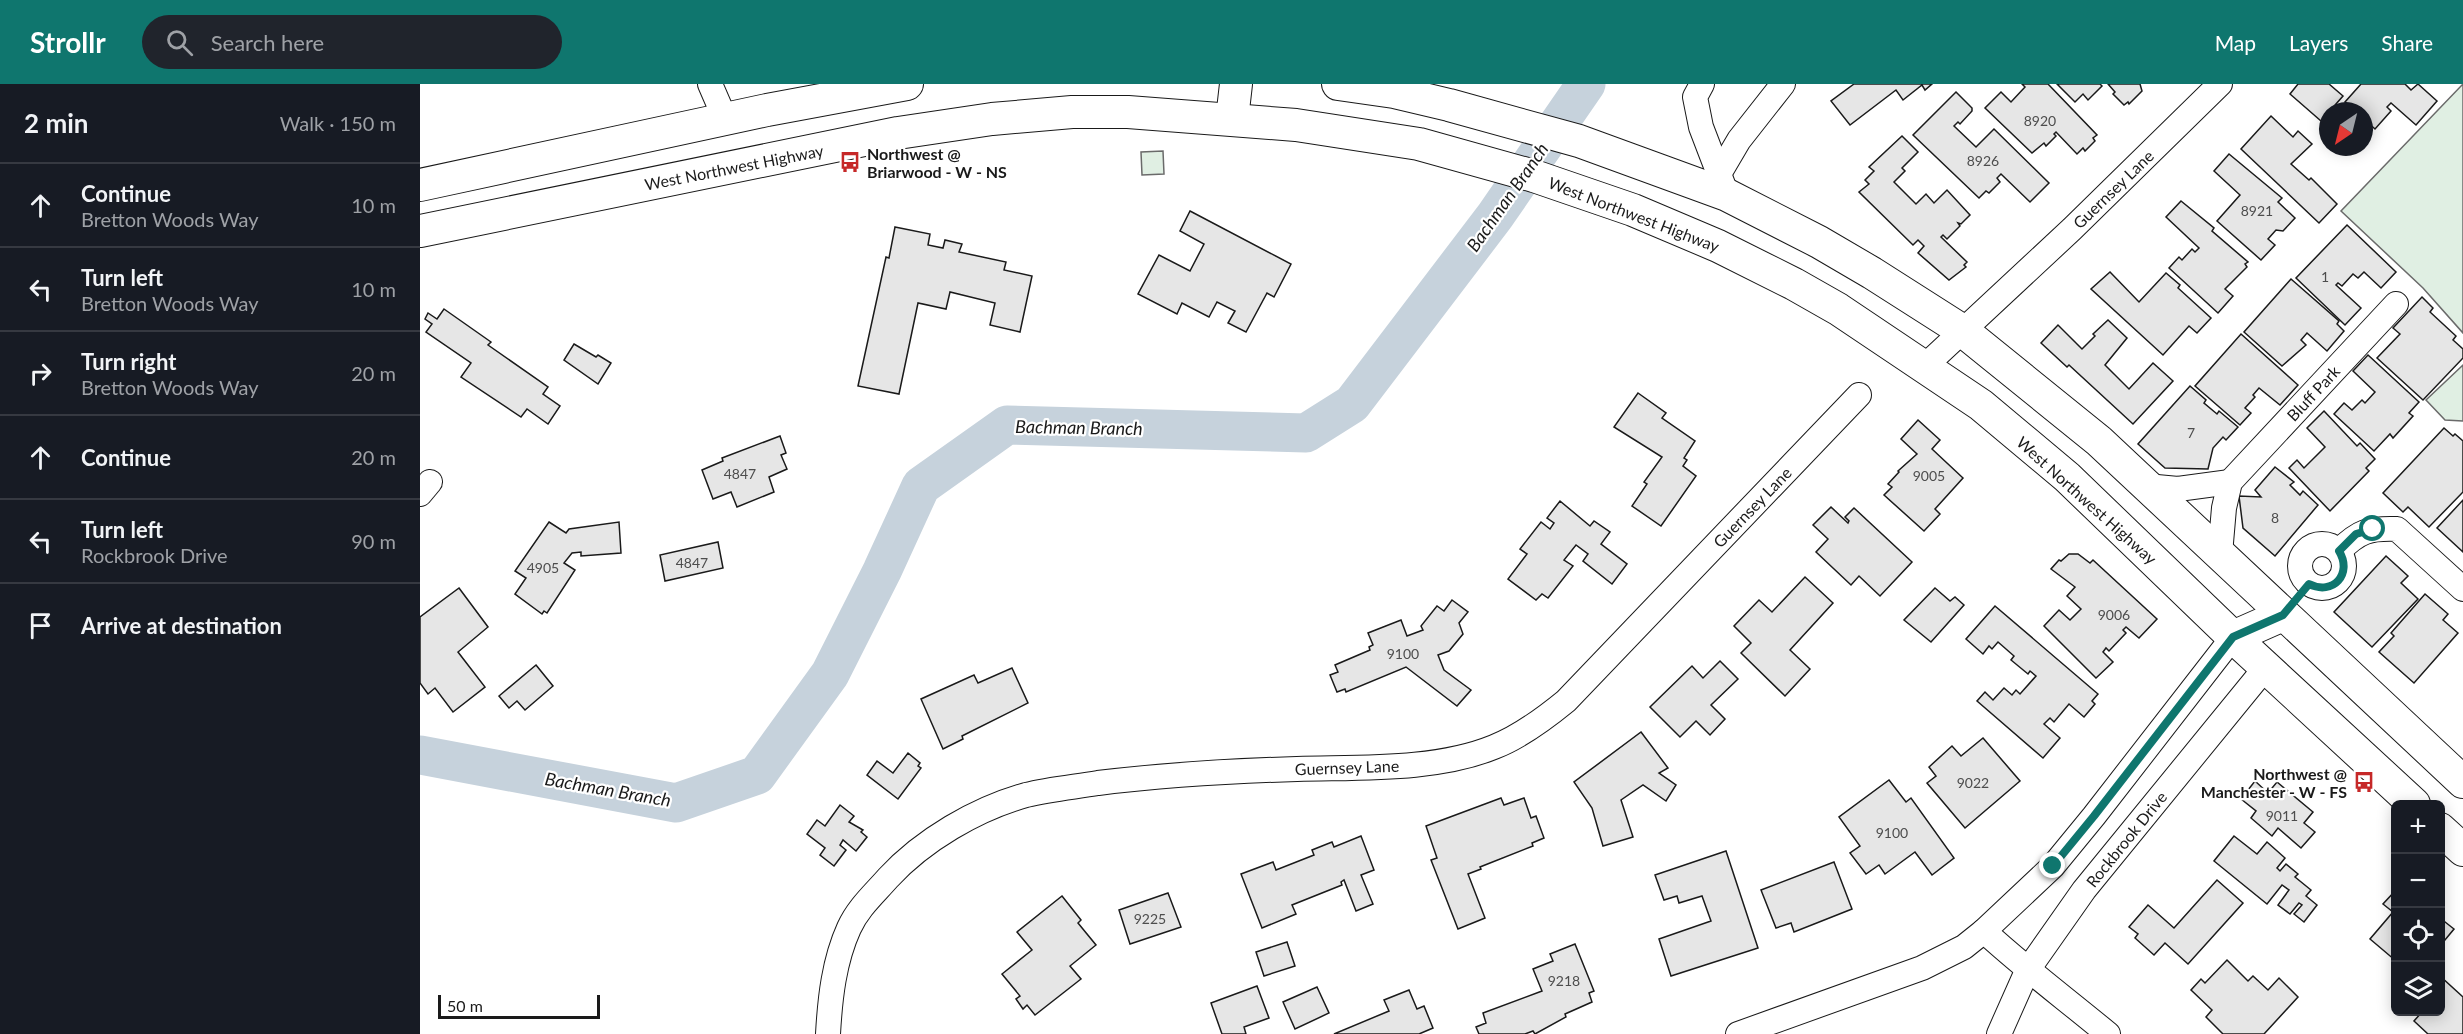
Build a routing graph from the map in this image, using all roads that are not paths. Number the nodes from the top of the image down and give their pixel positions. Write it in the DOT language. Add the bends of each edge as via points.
graph roads {
  1 [pos="710,84"];
  2 [pos="906,84"];
  3 [pos="1236,84"];
  4 [pos="1338,84"];
  5 [pos="1702,84"];
  6 [pos="1783,84"];
  7 [pos="2220,84"];
  8 [pos="1232,118"];
  9 [pos="726,121"];
  10 [pos="595,148"];
  11 [pos="420,185"];
  12 [pos="1715,185"];
  13 [pos="604,194"];
  14 [pos="420,231"];
  15 [pos="2396,304"];
  16 [pos="1963,331"];
  17 [pos="1925,366"];
  18 [pos="1859,395"];
  19 [pos="2230,482"];
  20 [pos="2146,486"];
  21 [pos="2220,554"];
  22 [pos="2463,589"];
  23 [pos="2283,615"];
  24 [pos="2233,637"];
  25 [pos="2266,667"];
  26 [pos="2134,765"];
  27 [pos="2463,782"];
  28 [pos="2163,793"];
  29 [pos="2410,800"];
  30 [pos="2445,834"];
  31 [pos="2463,850"];
  32 [pos="1984,931"];
  33 [pos="2027,970"];
  34 [pos="828,1034"];
  35 [pos="1738,1034"];
  36 [pos="2000,1034"];
  37 [pos="2108,1034"];
  1 -- 9 [label="street"];
  2 -- 9 [label="main road"];
  3 -- 8 [label="main road"];
  4 -- 12 [label="main road" via="1394,92 1506,119"];
  5 -- 12 [label="street" via="1695,97"];
  6 -- 12 [label="street" via="1739,140"];
  7 -- 16 [label="street, Guernsey Lane"];
  8 -- 13 [label="main road, West Northwest Highway" via="1072,112 992,119 898,133"];
  8 -- 17 [label="main road, West Northwest Highway" via="1419,144 1534,176 1633,210 1719,246 1794,284"];
  9 -- 10 [label="main road"];
  10 -- 11 [label="main road"];
  10 -- 13 [label="main road"];
  12 -- 16 [label="main road" via="1854,263"];
  13 -- 14 [label="main road, West Northwest Highway"];
  15 -- 19 [label="street, Bluff Park"];
  16 -- 17 [label="street, Guernsey Lane"];
  16 -- 20 [label="main road" via="2099,441"];
  17 -- 24 [label="main road, West Northwest Highway" via="1981,405 2067,477"];
  18 -- 34 [label="street, Guernsey Lane" via="1574,693 1538,723 1493,748 1455,759 1393,766 1144,777 1044,790 1004,803 917,850 862,906 841,949 830,1001"];
  19 -- 20 [label="street" via="2178,489"];
  19 -- 21 [label="street"];
  20 -- 21 [label="main road"];
  21 -- 23 [label="main road"];
  22 -- 23 [label="street" via="2397,530 2373,529 2356,534 2339,551 2345,564 2336,584 2323,588 2309,584"];
  23 -- 24 [label="main road"];
  23 -- 25 [label="main road"];
  23 -- 27 [label="main road"];
  24 -- 25 [label="main road, West Northwest Highway"];
  24 -- 26 [label="street"];
  25 -- 28 [label="street, Rockbrook Drive"];
  25 -- 29 [label="main road, West Northwest Highway"];
  26 -- 28 [label="street"];
  26 -- 32 [label="street" via="2053,866"];
  28 -- 33 [label="street, Rockbrook Drive" via="2084,890"];
  30 -- 31 [label="main road"];
  32 -- 33 [label="street"];
  32 -- 35 [label="street" via="1964,947 1922,968"];
  33 -- 36 [label="street, Rockbrook Drive"];
  33 -- 37 [label="street"];
}
